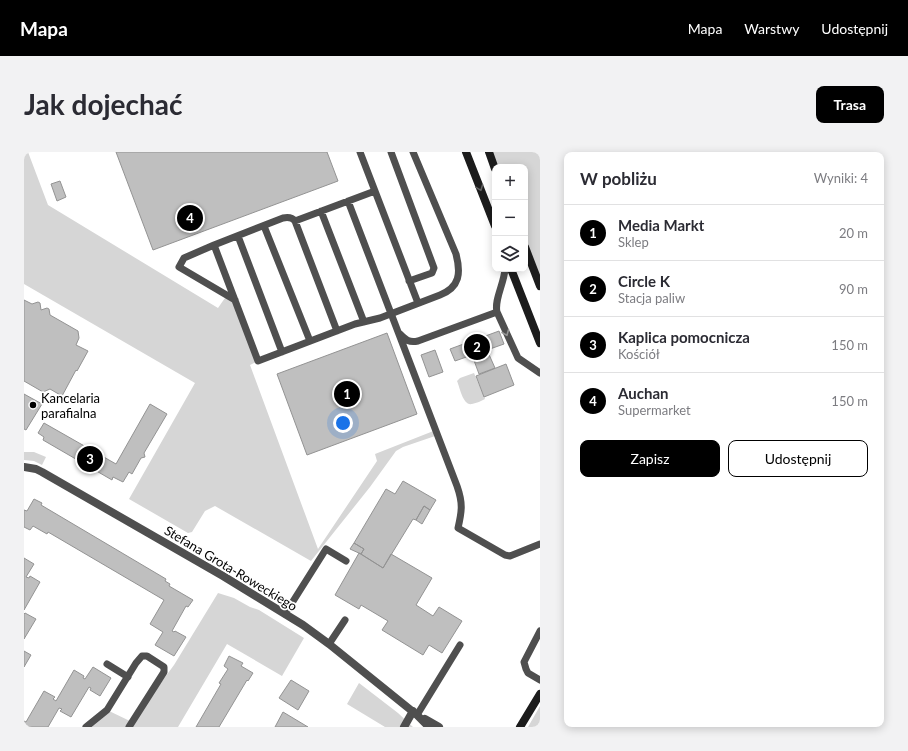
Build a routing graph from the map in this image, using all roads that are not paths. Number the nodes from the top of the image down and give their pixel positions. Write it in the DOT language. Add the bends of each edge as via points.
graph roads {
  1 [pos="360,152"];
  2 [pos="391,152"];
  3 [pos="413,152"];
  4 [pos="419,152"];
  5 [pos="466,152"];
  6 [pos="488,152"];
  7 [pos="493,164"];
  8 [pos="421,170"];
  9 [pos="375,191"];
  10 [pos="348,201"];
  11 [pos="321,211"];
  12 [pos="492,218"];
  13 [pos="295,221"];
  14 [pos="264,226"];
  15 [pos="238,236"];
  16 [pos="214,246"];
  17 [pos="528,255"];
  18 [pos="504,272"];
  19 [pos="512,272"];
  20 [pos="409,281"];
  21 [pos="540,286"];
  22 [pos="235,300"];
  23 [pos="418,303"];
  24 [pos="498,312"];
  25 [pos="391,314"];
  26 [pos="364,322"];
  27 [pos="336,331"];
  28 [pos="398,333"];
  29 [pos="310,341"];
  30 [pos="540,343"];
  31 [pos="282,352"];
  32 [pos="540,373"];
  33 [pos="24,468"];
  34 [pos="540,544"];
  35 [pos="346,562"];
  36 [pos="285,614"];
  37 [pos="346,620"];
  38 [pos="540,631"];
  39 [pos="329,644"];
  40 [pos="460,645"];
  41 [pos="107,664"];
  42 [pos="128,677"];
  43 [pos="540,680"];
  44 [pos="540,694"];
  45 [pos="415,713"];
  46 [pos="86,727"];
  47 [pos="129,727"];
  48 [pos="404,727"];
  49 [pos="429,727"];
  50 [pos="439,727"];
  51 [pos="520,727"];
  1 -- 9 [label="lane"];
  2 -- 20 [label="lane" via="434,268 432,272"];
  3 -- 8 [label="lane"];
  4 -- 8 [label="lane"];
  5 -- 12 [label="street, one-way"];
  6 -- 7 [label="street"];
  8 -- 23 [label="lane" via="456,254 459,271 451,289"];
  9 -- 10 [label="lane"];
  9 -- 20 [label="lane"];
  10 -- 11 [label="lane"];
  10 -- 25 [label="lane"];
  11 -- 13 [label="lane"];
  11 -- 26 [label="lane"];
  13 -- 14 [label="lane" via="289,217"];
  13 -- 27 [label="lane"];
  14 -- 15 [label="lane"];
  14 -- 29 [label="lane"];
  15 -- 16 [label="lane"];
  15 -- 31 [label="lane"];
  16 -- 22 [label="lane"];
  16 -- 22 [label="lane" via="184,258 179,267"];
  17 -- 21 [label="street"];
  18 -- 24 [label="lane" via="497,300"];
  19 -- 30 [label="street"];
  20 -- 23 [label="lane"];
  22 -- 31 [label="lane" via="258,361"];
  23 -- 25 [label="lane"];
  24 -- 28 [label="lane" via="418,341 406,340"];
  24 -- 32 [label="lane, one-way" via="518,358"];
  25 -- 26 [label="lane"];
  25 -- 28 [label="lane"];
  26 -- 27 [label="lane"];
  27 -- 29 [label="lane"];
  28 -- 34 [label="lane" via="462,500 458,528 510,556"];
  29 -- 31 [label="lane"];
  33 -- 36 [label="street, Stefana Grota-Roweckiego" via="36,468"];
  35 -- 36 [label="lane" via="326,548"];
  36 -- 39 [label="street, Stefana Grota-Roweckiego"];
  37 -- 39 [label="lane"];
  38 -- 43 [label="lane" via="524,662 528,673"];
  39 -- 45 [label="street, Stefana Grota-Roweckiego"];
  40 -- 45 [label="lane"];
  41 -- 42 [label="lane"];
  42 -- 46 [label="lane" via="107,710"];
  42 -- 47 [label="lane" via="142,656 147,656 164,667 164,672"];
  44 -- 51 [label="street"];
  45 -- 48 [label="street"];
  45 -- 49 [label="street, Stefana Grota-Roweckiego"];
  45 -- 50 [label="street, Stefana Grota-Roweckiego"];
}
